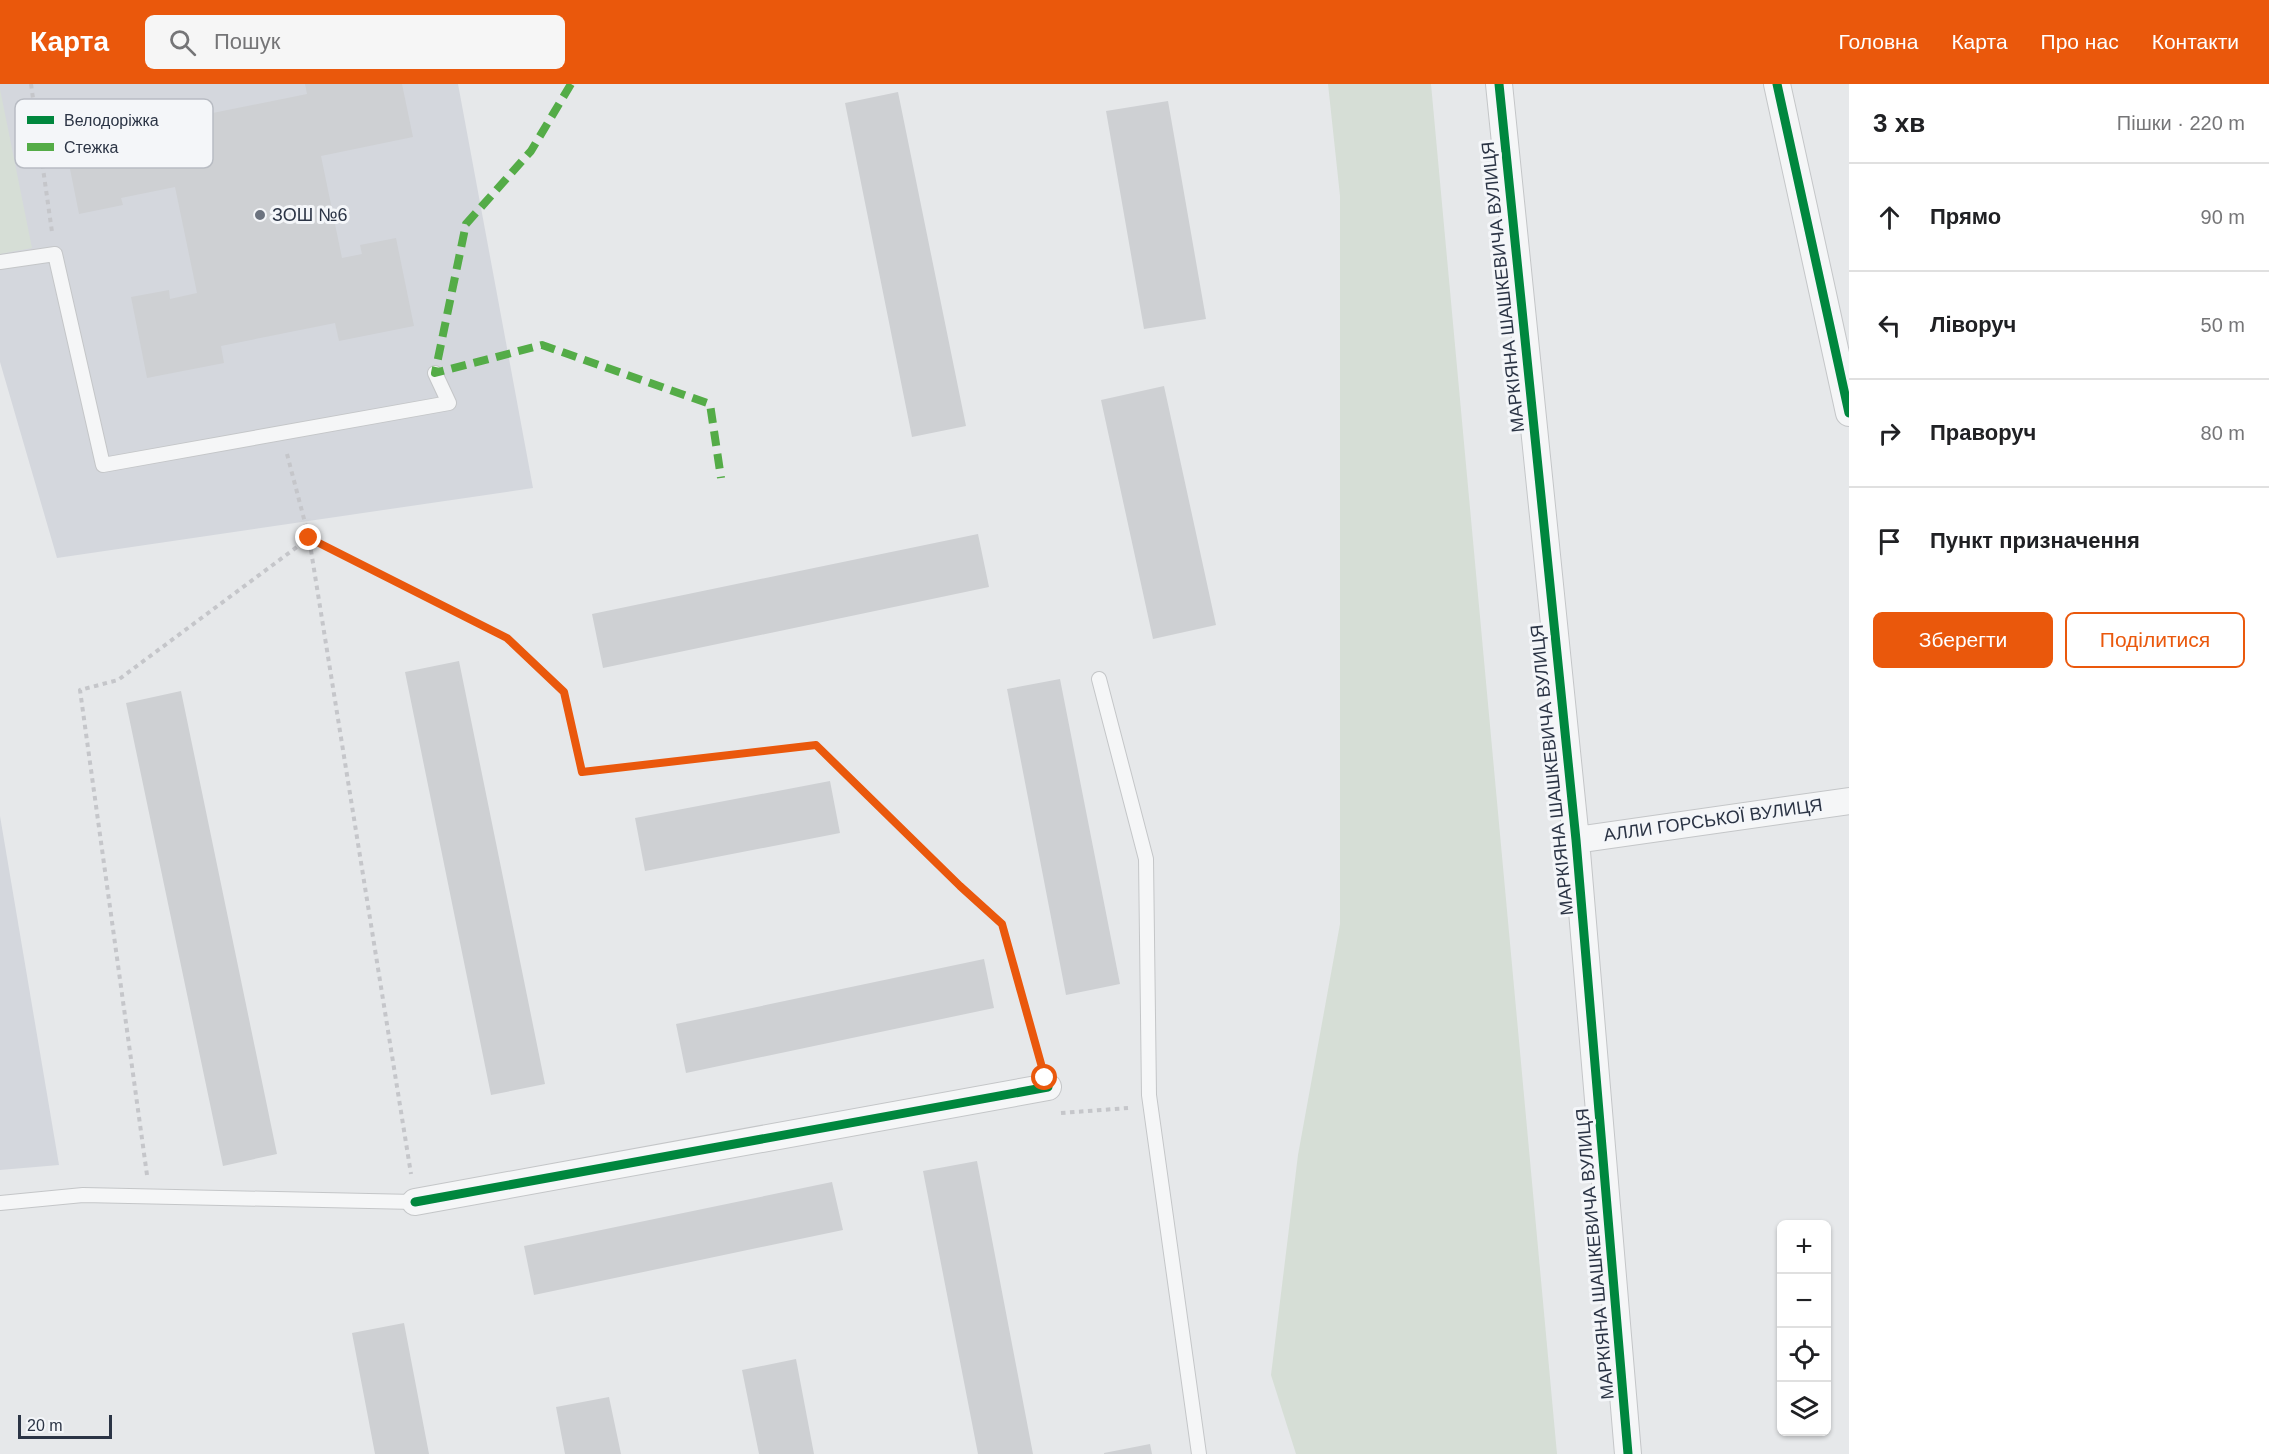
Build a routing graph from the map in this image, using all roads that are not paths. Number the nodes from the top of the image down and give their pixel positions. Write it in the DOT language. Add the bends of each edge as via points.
graph roads {
  1 [pos="1499,84"];
  2 [pos="1777,84"];
  3 [pos="0,262"];
  4 [pos="435,373"];
  5 [pos="1849,413"];
  6 [pos="1099,679"];
  7 [pos="1849,801"];
  8 [pos="1576,840"];
  9 [pos="1048,1087"];
  10 [pos="415,1202"];
  11 [pos="0,1203"];
  12 [pos="1199,1454"];
  13 [pos="1628,1454"];
  1 -- 8 [label="street, МАРКІЯНА ШАШКЕВИЧА ВУЛИЦЯ"];
  2 -- 5 [label="street"];
  3 -- 4 [label="lane" via="56,254 103,465 449,403"];
  6 -- 12 [label="lane" via="1146,859 1151,1107"];
  7 -- 8 [label="street, АЛЛИ ГОРСЬКОЇ ВУЛИЦЯ"];
  8 -- 13 [label="street, МАРКІЯНА ШАШКЕВИЧА ВУЛИЦЯ"];
  9 -- 10 [label="street"];
  10 -- 11 [label="lane" via="83,1195"];
}
